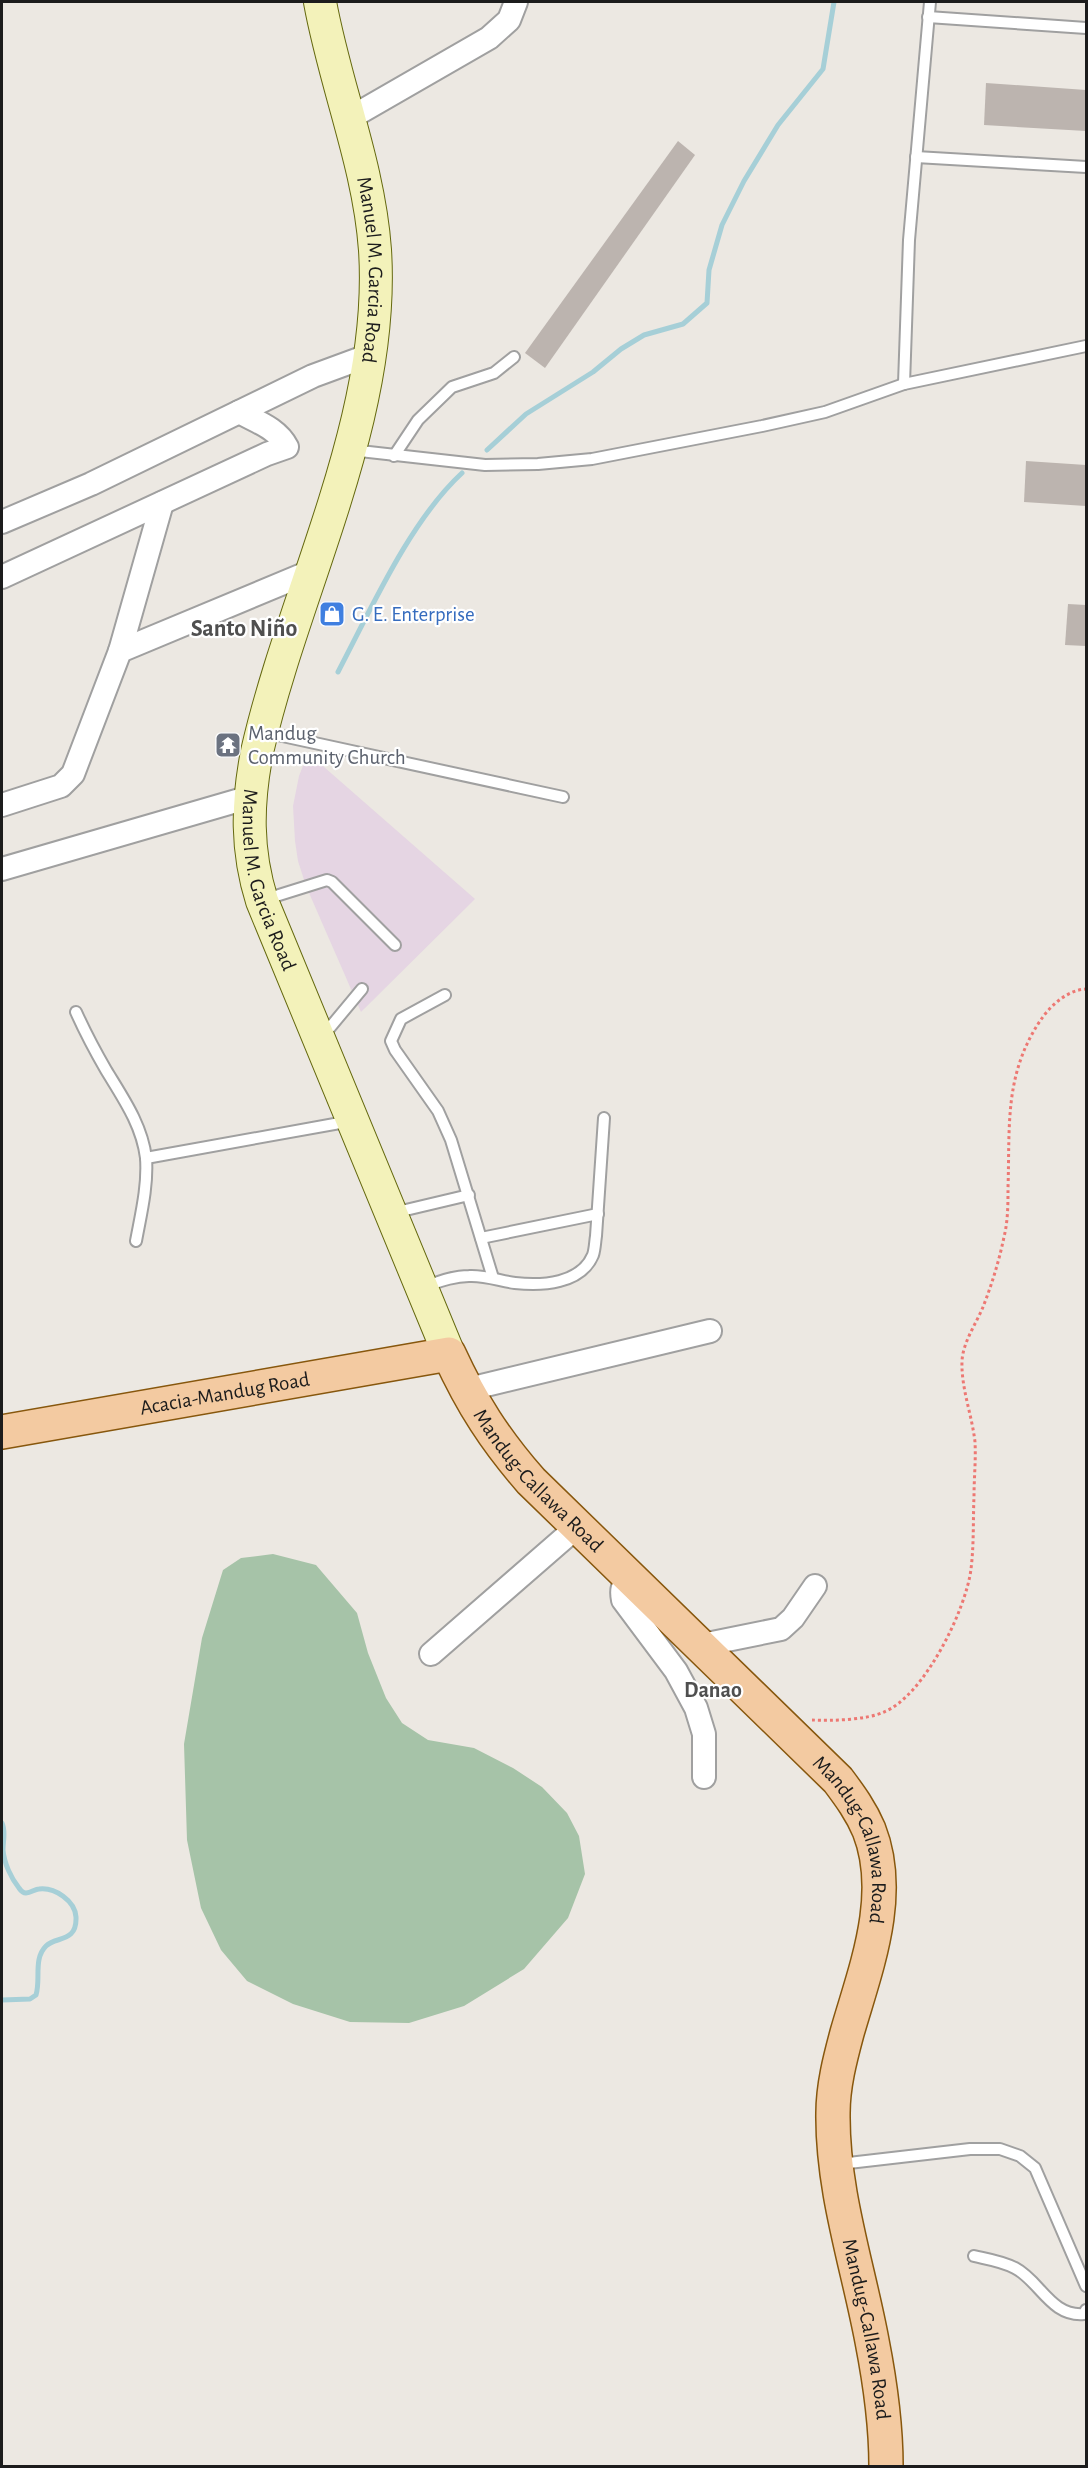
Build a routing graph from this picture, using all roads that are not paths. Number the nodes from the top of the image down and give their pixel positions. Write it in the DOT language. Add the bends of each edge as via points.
graph roads {
  1 [pos="320,2"];
  2 [pos="516,2"];
  3 [pos="930,2"];
  4 [pos="928,17"];
  5 [pos="1086,28"];
  6 [pos="350,118"];
  7 [pos="916,157"];
  8 [pos="1086,167"];
  9 [pos="1086,346"];
  10 [pos="370,356"];
  11 [pos="514,357"];
  12 [pos="904,384"];
  13 [pos="239,412"];
  14 [pos="348,449"];
  15 [pos="394,456"];
  16 [pos="162,503"];
  17 [pos="2,522"];
  18 [pos="312,571"];
  19 [pos="2,577"];
  20 [pos="120,651"];
  21 [pos="261,732"];
  22 [pos="250,797"];
  23 [pos="563,797"];
  24 [pos="2,805"];
  25 [pos="2,869"];
  26 [pos="262,901"];
  27 [pos="395,945"];
  28 [pos="362,989"];
  29 [pos="446,995"];
  30 [pos="76,1012"];
  31 [pos="320,1040"];
  32 [pos="604,1118"];
  33 [pos="354,1121"];
  34 [pos="146,1158"];
  35 [pos="469,1195"];
  36 [pos="392,1213"];
  37 [pos="598,1214"];
  38 [pos="481,1238"];
  39 [pos="136,1241"];
  40 [pos="493,1278"];
  41 [pos="422,1287"];
  42 [pos="710,1331"];
  43 [pos="449,1354"];
  44 [pos="465,1390"];
  45 [pos="2,1432"];
  46 [pos="577,1527"];
  47 [pos="629,1579"];
  48 [pos="815,1586"];
  49 [pos="703,1649"];
  50 [pos="431,1654"];
  51 [pos="704,1777"];
  52 [pos="837,2164"];
  53 [pos="974,2256"];
  54 [pos="1086,2286"];
  55 [pos="1086,2310"];
  56 [pos="886,2466"];
  1 -- 6 [label="main road, Manuel M. Garcia Road"];
  2 -- 6 [label="street" via="509,20 489,38"];
  3 -- 4 [label="lane"];
  4 -- 5 [label="lane"];
  4 -- 7 [label="lane"];
  6 -- 10 [label="main road, Manuel M. Garcia Road" via="372,213 375,295"];
  7 -- 8 [label="lane"];
  7 -- 12 [label="lane" via="906,286"];
  9 -- 12 [label="lane"];
  10 -- 13 [label="street" via="313,376"];
  10 -- 14 [label="main road, Manuel M. Garcia Road"];
  11 -- 15 [label="lane" via="494,373 452,387 418,420"];
  12 -- 15 [label="lane" via="825,412 592,459 485,465"];
  13 -- 16 [label="street" via="275,430 287,447"];
  13 -- 17 [label="street" via="91,484"];
  14 -- 15 [label="lane"];
  14 -- 18 [label="main road, Manuel M. Garcia Road"];
  16 -- 19 [label="street"];
  16 -- 20 [label="street"];
  18 -- 20 [label="street"];
  18 -- 21 [label="main road, Manuel M. Garcia Road"];
  20 -- 24 [label="street" via="73,774 61,786"];
  21 -- 22 [label="main road, Manuel M. Garcia Road"];
  21 -- 23 [label="lane"];
  22 -- 25 [label="street"];
  22 -- 26 [label="main road, Manuel M. Garcia Road" via="250,849"];
  26 -- 27 [label="lane" via="327,880"];
  26 -- 31 [label="main road, Manuel M. Garcia Road"];
  28 -- 31 [label="lane"];
  29 -- 35 [label="lane" via="400,1019 391,1041 438,1111"];
  30 -- 34 [label="lane" via="134,1116"];
  31 -- 33 [label="main road, Manuel M. Garcia Road"];
  32 -- 37 [label="lane"];
  33 -- 34 [label="lane"];
  33 -- 36 [label="main road, Manuel M. Garcia Road"];
  34 -- 39 [label="lane"];
  35 -- 36 [label="lane"];
  35 -- 38 [label="lane"];
  36 -- 41 [label="main road, Manuel M. Garcia Road"];
  37 -- 38 [label="lane"];
  37 -- 40 [label="lane" via="593,1255 572,1278 551,1283 516,1283"];
  38 -- 40 [label="lane"];
  40 -- 41 [label="lane" via="456,1277"];
  41 -- 43 [label="main road, Manuel M. Garcia Road"];
  42 -- 44 [label="street"];
  43 -- 44 [label="main road, Mandug-Callawa Road"];
  43 -- 45 [label="main road, Acacia-Mandug Road"];
  44 -- 46 [label="main road, Mandug-Callawa Road" via="501,1447"];
  46 -- 47 [label="main road, Mandug-Callawa Road"];
  46 -- 50 [label="street"];
  47 -- 49 [label="main road, Mandug-Callawa Road"];
  47 -- 51 [label="street" via="621,1591 623,1600 676,1671 701,1720"];
  48 -- 49 [label="street" via="781,1629 712,1643"];
  49 -- 52 [label="main road, Mandug-Callawa Road" via="838,1780 870,1832 879,1896 876,1925 837,2071 833,2113"];
  52 -- 54 [label="lane" via="970,2149 1000,2149 1020,2156 1035,2168"];
  52 -- 56 [label="main road, Mandug-Callawa Road" via="874,2350"];
  53 -- 55 [label="lane" via="1016,2268 1063,2311 1074,2315"];
}
